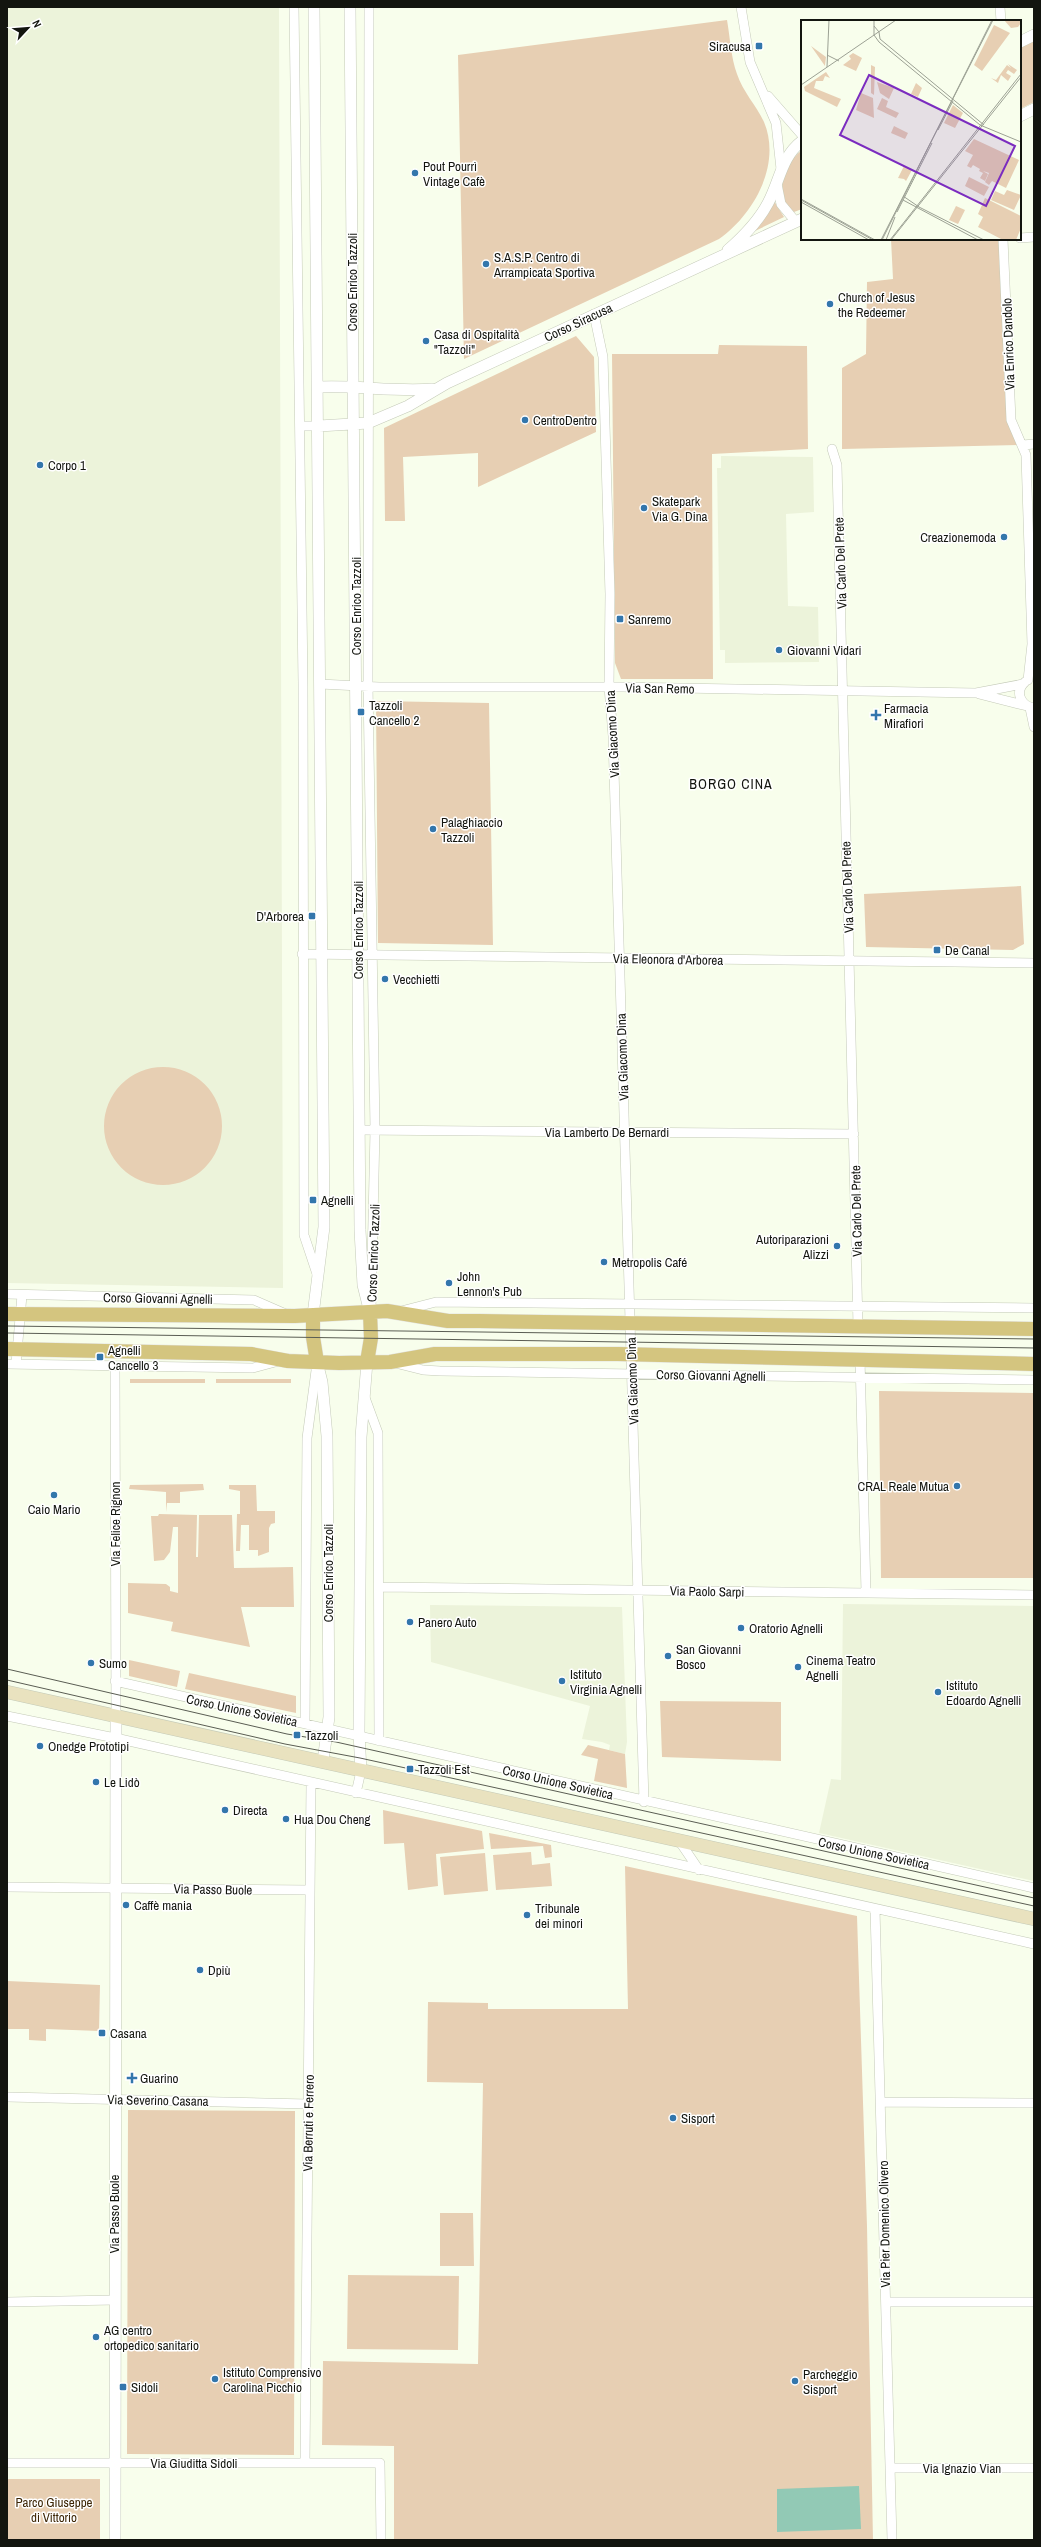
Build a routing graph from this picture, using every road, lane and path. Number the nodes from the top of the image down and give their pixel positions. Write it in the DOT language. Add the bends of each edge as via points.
graph roads {
  1 [pos="294,7"];
  2 [pos="314,7"];
  3 [pos="350,7"];
  4 [pos="369,7"];
  5 [pos="741,7"];
  6 [pos="1000,7"];
  7 [pos="1001,20"];
  8 [pos="1034,35"];
  9 [pos="1021,42"];
  10 [pos="763,91"];
  11 [pos="1034,109"];
  12 [pos="1021,116"];
  13 [pos="801,134"];
  14 [pos="801,142"];
  15 [pos="781,169"];
  16 [pos="777,183"];
  17 [pos="799,221"];
  18 [pos="1034,237"];
  19 [pos="1021,238"];
  20 [pos="1003,240"];
  21 [pos="722,255"];
  22 [pos="594,314"];
  23 [pos="319,387"];
  24 [pos="353,387"];
  25 [pos="367,387"];
  26 [pos="434,389"];
  27 [pos="368,423"];
  28 [pos="354,424"];
  29 [pos="300,426"];
  30 [pos="319,426"];
  31 [pos="1034,444"];
  32 [pos="1023,445"];
  33 [pos="832,449"];
  34 [pos="1033,647"];
  35 [pos="1028,681"];
  36 [pos="320,684"];
  37 [pos="356,685"];
  38 [pos="368,685"];
  39 [pos="609,687"];
  40 [pos="842,691"];
  41 [pos="976,693"];
  42 [pos="1031,708"];
  43 [pos="1034,727"];
  44 [pos="302,954"];
  45 [pos="321,954"];
  46 [pos="359,955"];
  47 [pos="372,955"];
  48 [pos="620,959"];
  49 [pos="849,961"];
  50 [pos="1034,962"];
  51 [pos="360,1130"];
  52 [pos="375,1130"];
  53 [pos="624,1132"];
  54 [pos="854,1134"];
  55 [pos="318,1274"];
  56 [pos="7,1294"];
  57 [pos="22,1294"];
  58 [pos="630,1303"];
  59 [pos="858,1306"];
  60 [pos="1034,1308"];
  61 [pos="370,1313"];
  62 [pos="395,1313"];
  63 [pos="14,1314"];
  64 [pos="313,1315"];
  65 [pos="291,1316"];
  66 [pos="630,1323"];
  67 [pos="858,1326"];
  68 [pos="1034,1329"];
  69 [pos="12,1349"];
  70 [pos="631,1354"];
  71 [pos="860,1359"];
  72 [pos="285,1360"];
  73 [pos="317,1362"];
  74 [pos="366,1362"];
  75 [pos="390,1362"];
  76 [pos="12,1364"];
  77 [pos="1034,1364"];
  78 [pos="115,1366"];
  79 [pos="632,1374"];
  80 [pos="860,1376"];
  81 [pos="1034,1380"];
  82 [pos="364,1394"];
  83 [pos="380,1588"];
  84 [pos="638,1590"];
  85 [pos="866,1592"];
  86 [pos="1034,1595"];
  87 [pos="115,1682"];
  88 [pos="7,1692"];
  89 [pos="116,1715"];
  90 [pos="7,1716"];
  91 [pos="305,1723"];
  92 [pos="327,1728"];
  93 [pos="359,1736"];
  94 [pos="115,1738"];
  95 [pos="379,1740"];
  96 [pos="324,1761"];
  97 [pos="361,1770"];
  98 [pos="311,1783"];
  99 [pos="356,1793"];
  100 [pos="644,1802"];
  101 [pos="680,1842"];
  102 [pos="699,1870"];
  103 [pos="7,1887"];
  104 [pos="115,1888"];
  105 [pos="1034,1888"];
  106 [pos="310,1890"];
  107 [pos="875,1909"];
  108 [pos="1034,1919"];
  109 [pos="1034,1944"];
  110 [pos="7,2097"];
  111 [pos="114,2098"];
  112 [pos="881,2102"];
  113 [pos="1034,2103"];
  114 [pos="308,2104"];
  115 [pos="115,2300"];
  116 [pos="7,2302"];
  117 [pos="886,2302"];
  118 [pos="1034,2302"];
  119 [pos="7,2463"];
  120 [pos="115,2463"];
  121 [pos="305,2463"];
  122 [pos="890,2468"];
  123 [pos="1034,2468"];
  124 [pos="115,2540"];
  125 [pos="381,2540"];
  126 [pos="892,2540"];
  1 -- 29 [label="street"];
  2 -- 23 [label="street"];
  3 -- 24 [label="street, Corso Enrico Tazzoli"];
  4 -- 25 [label="street, Corso Enrico Tazzoli"];
  5 -- 10 [label="street" via="750,62"];
  6 -- 7 [label="street"];
  8 -- 9 [label="street"];
  10 -- 13 [label="street"];
  10 -- 15 [label="street" via="776,123"];
  11 -- 12 [label="street"];
  14 -- 15 [label="street, Corso Siracusa" via="789,153"];
  15 -- 16 [label="street, Corso Siracusa"];
  16 -- 17 [label="street" via="781,204"];
  16 -- 21 [label="street, Corso Siracusa" via="761,215"];
  17 -- 21 [label="street, Corso Siracusa"];
  18 -- 19 [label="street"];
  20 -- 32 [label="street, Via Enrico Dandolo" via="1011,420"];
  21 -- 22 [label="street, Corso Siracusa"];
  22 -- 26 [label="street, Corso Siracusa"];
  22 -- 39 [label="street, Via Giacomo Dina" via="603,357 610,587"];
  23 -- 24 [label="street, Corso Siracusa"];
  23 -- 30 [label="street"];
  24 -- 25 [label="street, Corso Siracusa"];
  24 -- 28 [label="street, Corso Enrico Tazzoli"];
  25 -- 26 [label="street, Corso Siracusa" via="412,391"];
  25 -- 27 [label="street, Corso Enrico Tazzoli"];
  26 -- 27 [label="street, Corso Siracusa" via="408,406"];
  27 -- 28 [label="street, Corso Siracusa"];
  27 -- 38 [label="street, Corso Enrico Tazzoli"];
  28 -- 30 [label="street, Corso Siracusa"];
  28 -- 37 [label="street, Corso Enrico Tazzoli"];
  29 -- 30 [label="street, Corso Siracusa"];
  29 -- 44 [label="street"];
  30 -- 36 [label="street"];
  31 -- 32 [label="street"];
  32 -- 34 [label="street, Via Enrico Dandolo" via="1026,455"];
  33 -- 40 [label="street, Via Carlo Del Prete" via="837,466"];
  34 -- 35 [label="street, Via Enrico Dandolo"];
  35 -- 41 [label="street, Via San Remo"];
  35 -- 42 [label="street, Via Enrico Dandolo" via="1020,696"];
  36 -- 37 [label="street, Via San Remo"];
  36 -- 45 [label="street"];
  37 -- 38 [label="street, Via San Remo"];
  37 -- 46 [label="street, Corso Enrico Tazzoli"];
  38 -- 39 [label="street, Via San Remo"];
  38 -- 47 [label="street, Corso Enrico Tazzoli"];
  39 -- 40 [label="street, Via San Remo"];
  39 -- 48 [label="street, Via Giacomo Dina"];
  40 -- 41 [label="street, Via San Remo"];
  40 -- 49 [label="street, Via Carlo Del Prete"];
  41 -- 42 [label="street, Via San Remo"];
  42 -- 43 [label="street"];
  44 -- 45 [label="street, Via Eleonora d'Arborea"];
  44 -- 55 [label="street" via="304,1235"];
  45 -- 46 [label="street, Via Eleonora d'Arborea"];
  45 -- 55 [label="street" via="324,1227"];
  46 -- 47 [label="street, Via Eleonora d'Arborea"];
  46 -- 51 [label="street, Corso Enrico Tazzoli"];
  47 -- 48 [label="street, Via Eleonora d'Arborea"];
  47 -- 52 [label="street, Corso Enrico Tazzoli"];
  48 -- 49 [label="street, Via Eleonora d'Arborea"];
  48 -- 53 [label="street, Via Giacomo Dina"];
  49 -- 50 [label="street, Via Eleonora d'Arborea"];
  49 -- 54 [label="street, Via Carlo Del Prete"];
  51 -- 52 [label="street, Via Lamberto De Bernardi"];
  51 -- 61 [label="street, Corso Enrico Tazzoli" via="363,1285"];
  52 -- 53 [label="street, Via Lamberto De Bernardi"];
  52 -- 61 [label="street, Corso Enrico Tazzoli"];
  53 -- 54 [label="street, Via Lamberto De Bernardi"];
  53 -- 58 [label="street, Via Giacomo Dina"];
  54 -- 59 [label="street, Via Carlo Del Prete"];
  55 -- 64 [label="street"];
  56 -- 57 [label="street, Corso Giovanni Agnelli"];
  57 -- 63 [label="street"];
  57 -- 65 [label="street, Corso Giovanni Agnelli" via="254,1300"];
  58 -- 59 [label="street, Corso Giovanni Agnelli"];
  58 -- 62 [label="street, Corso Giovanni Agnelli" via="436,1302"];
  58 -- 66 [label="street, Via Giacomo Dina"];
  59 -- 60 [label="street, Corso Giovanni Agnelli"];
  59 -- 67 [label="street, Via Carlo Del Prete"];
  61 -- 62 [label="main road, Corso Giovanni Agnelli"];
  61 -- 64 [label="main road, Corso Giovanni Agnelli"];
  61 -- 74 [label="main road" via="371,1338"];
  62 -- 66 [label="main road, Corso Giovanni Agnelli" via="448,1321"];
  63 -- 65 [label="main road, Corso Giovanni Agnelli"];
  63 -- 69 [label="street"];
  64 -- 65 [label="main road, Corso Giovanni Agnelli"];
  64 -- 73 [label="main road"];
  66 -- 67 [label="main road, Corso Giovanni Agnelli"];
  66 -- 70 [label="street, Via Giacomo Dina"];
  67 -- 68 [label="main road, Corso Giovanni Agnelli"];
  69 -- 72 [label="main road" via="251,1354"];
  69 -- 76 [label="street"];
  70 -- 71 [label="main road, Corso Giovanni Agnelli"];
  70 -- 75 [label="main road, Corso Giovanni Agnelli" via="435,1354"];
  70 -- 79 [label="street, Via Giacomo Dina"];
  71 -- 77 [label="main road, Corso Giovanni Agnelli"];
  71 -- 80 [label="street"];
  72 -- 73 [label="main road"];
  72 -- 78 [label="street" via="253,1368"];
  73 -- 74 [label="main road, Corso Giovanni Agnelli"];
  73 -- 91 [label="street, Corso Enrico Tazzoli" via="307,1438"];
  73 -- 92 [label="street, Corso Enrico Tazzoli" via="322,1382 327,1436"];
  74 -- 75 [label="main road, Corso Giovanni Agnelli"];
  74 -- 82 [label="street"];
  75 -- 79 [label="street, Corso Giovanni Agnelli" via="423,1370 440,1371"];
  76 -- 78 [label="street"];
  78 -- 87 [label="street, Via Felice Rignon"];
  79 -- 80 [label="street, Corso Giovanni Agnelli"];
  79 -- 84 [label="street, Via Giacomo Dina"];
  80 -- 81 [label="street, Corso Giovanni Agnelli"];
  80 -- 85 [label="street"];
  82 -- 83 [label="street" via="378,1433"];
  82 -- 93 [label="street" via="360,1437"];
  83 -- 84 [label="street, Via Paolo Sarpi"];
  83 -- 95 [label="street"];
  84 -- 85 [label="street, Via Paolo Sarpi"];
  84 -- 100 [label="street, Via Giacomo Dina"];
  85 -- 86 [label="street, Via Paolo Sarpi"];
  87 -- 89 [label="street"];
  87 -- 91 [label="street, Corso Unione Sovietica"];
  88 -- 89 [label="main road"];
  89 -- 94 [label="street, Via Passo Buole"];
  89 -- 96 [label="main road"];
  90 -- 94 [label="street"];
  91 -- 92 [label="street, Corso Unione Sovietica"];
  92 -- 93 [label="street, Corso Unione Sovietica"];
  92 -- 96 [label="street, Corso Enrico Tazzoli"];
  93 -- 95 [label="street, Corso Unione Sovietica"];
  93 -- 97 [label="street"];
  94 -- 98 [label="street"];
  94 -- 104 [label="street, Via Passo Buole"];
  95 -- 100 [label="street, Corso Unione Sovietica"];
  96 -- 97 [label="main road"];
  97 -- 99 [label="street"];
  97 -- 101 [label="main road"];
  98 -- 99 [label="street"];
  98 -- 106 [label="street, Via Berruti e Ferrero"];
  99 -- 102 [label="street"];
  100 -- 105 [label="street, Corso Unione Sovietica"];
  101 -- 102 [label="street"];
  101 -- 108 [label="main road"];
  102 -- 107 [label="street"];
  103 -- 104 [label="street"];
  104 -- 106 [label="street, Via Passo Buole"];
  104 -- 111 [label="street, Via Passo Buole"];
  106 -- 114 [label="street, Via Berruti e Ferrero"];
  107 -- 109 [label="street"];
  107 -- 112 [label="street, Via Pier Domenico Olivero"];
  110 -- 111 [label="street, Via Severino Casana"];
  111 -- 114 [label="street, Via Severino Casana"];
  111 -- 115 [label="street, Via Passo Buole"];
  112 -- 113 [label="street"];
  112 -- 117 [label="street, Via Pier Domenico Olivero"];
  114 -- 121 [label="street, Via Berruti e Ferrero"];
  115 -- 116 [label="street"];
  115 -- 120 [label="street, Via Passo Buole"];
  117 -- 118 [label="street"];
  117 -- 122 [label="street, Via Pier Domenico Olivero"];
  119 -- 120 [label="street, Via Giuditta Sidoli"];
  120 -- 121 [label="street, Via Giuditta Sidoli"];
  120 -- 124 [label="street, Via Passo Buole"];
  121 -- 125 [label="street, Via Giuditta Sidoli" via="380,2463"];
  122 -- 123 [label="street, Via Ignazio Vian"];
  122 -- 126 [label="street, Via Pier Domenico Olivero"];
}
